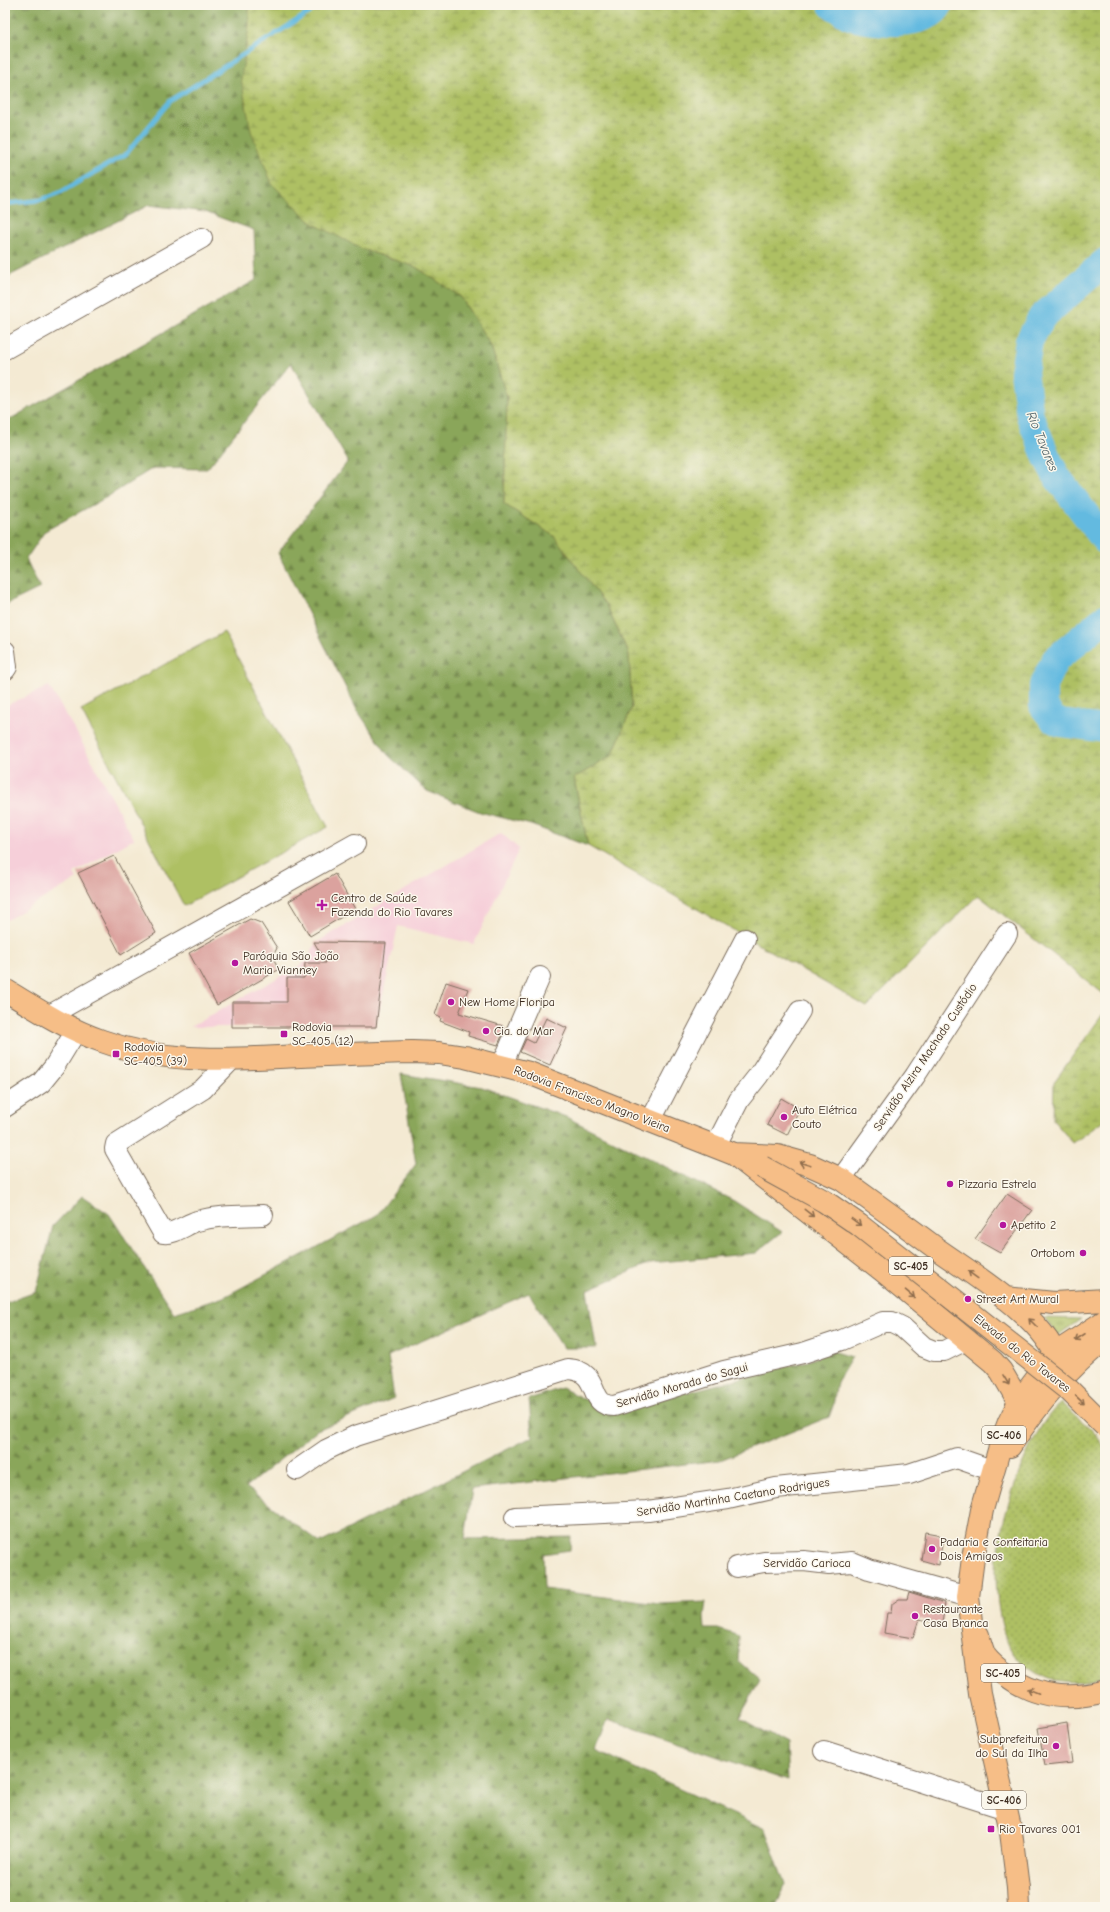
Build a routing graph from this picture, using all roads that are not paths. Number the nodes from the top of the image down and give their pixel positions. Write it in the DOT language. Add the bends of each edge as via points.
graph roads {
  1 [pos="202,238"];
  2 [pos="5,349"];
  3 [pos="5,651"];
  4 [pos="5,670"];
  5 [pos="355,844"];
  6 [pos="1007,934"];
  7 [pos="745,939"];
  8 [pos="540,977"];
  9 [pos="5,990"];
  10 [pos="800,1012"];
  11 [pos="48,1016"];
  12 [pos="76,1031"];
  13 [pos="232,1060"];
  14 [pos="502,1066"];
  15 [pos="5,1107"];
  16 [pos="651,1120"];
  17 [pos="725,1150"];
  18 [pos="841,1179"];
  19 [pos="262,1215"];
  20 [pos="1005,1298"];
  21 [pos="1105,1300"];
  22 [pos="1105,1321"];
  23 [pos="1105,1339"];
  24 [pos="966,1340"];
  25 [pos="1056,1353"];
  26 [pos="1062,1379"];
  27 [pos="1019,1402"];
  28 [pos="1105,1426"];
  29 [pos="298,1470"];
  30 [pos="994,1471"];
  31 [pos="515,1517"];
  32 [pos="737,1567"];
  33 [pos="968,1604"];
  34 [pos="1105,1692"];
  35 [pos="824,1751"];
  36 [pos="1006,1810"];
  37 [pos="1019,1907"];
  1 -- 2 [label="street"];
  3 -- 4 [label="street"];
  5 -- 11 [label="street"];
  6 -- 18 [label="street, Servidão Alzira Machado Custódio" via="915,1076"];
  7 -- 16 [label="street"];
  8 -- 14 [label="street"];
  9 -- 11 [label="main road, Rodovia Francisco Magno Vieira / SC-405"];
  10 -- 17 [label="street" via="739,1100"];
  11 -- 12 [label="main road, Rodovia Francisco Magno Vieira / SC-405"];
  12 -- 13 [label="main road, Rodovia Francisco Magno Vieira / SC-405" via="112,1044 163,1056"];
  12 -- 15 [label="street" via="41,1083"];
  13 -- 14 [label="main road, Rodovia Francisco Magno Vieira / SC-405" via="412,1052 439,1053"];
  13 -- 19 [label="street" via="203,1090 116,1144 115,1149 163,1233 168,1234 187,1224 215,1216"];
  14 -- 16 [label="main road, Rodovia Francisco Magno Vieira / SC-405" via="529,1073"];
  16 -- 17 [label="main road, Rodovia Francisco Magno Vieira / SC-405"];
  18 -- 17 [label="main road, Rodovia Francisco Magno Vieira / SC-405, one-way" via="810,1165 778,1156"];
  17 -- 24 [label="main road, Rodovia Francisco Magno Vieira, one-way" via="882,1270"];
  17 -- 28 [label="main road, Elevado do Rio Tavares / SC-405, one-way, bridge" via="824,1201 860,1225 1070,1391"];
  20 -- 18 [label="main road, Rodovia Francisco Magno Vieira / SC-405, one-way"];
  20 -- 21 [label="main road" via="1054,1303"];
  25 -- 20 [label="main road, Rodovia Francisco Magno Vieira / SC-405, one-way" via="1039,1330"];
  22 -- 25 [label="main road, one-way"];
  23 -- 26 [label="main road"];
  24 -- 27 [label="main road, Rodovia Francisco Magno Vieira, one-way" via="1001,1371"];
  24 -- 29 [label="street, Servidão Morada do Sagui" via="944,1351 934,1351 924,1347 902,1327 892,1322 883,1322 803,1353 724,1371 614,1406 606,1406 600,1402 584,1373 568,1369 354,1436 326,1450"];
  25 -- 26 [label="main road"];
  25 -- 27 [label="main road, SC-406"];
  26 -- 30 [label="main road" via="1034,1411"];
  27 -- 30 [label="main road, SC-406" via="1009,1422"];
  30 -- 31 [label="street, Servidão Martinha Caetano Rodrigues" via="957,1458 909,1474 776,1488 728,1500 648,1512"];
  30 -- 33 [label="main road, SC-406" via="982,1510"];
  32 -- 33 [label="street, Servidão Carioca" via="764,1562 852,1562"];
  34 -- 33 [label="main road, SC-405, one-way" via="1071,1697 1040,1694 1014,1681 986,1656"];
  33 -- 36 [label="main road, SC-406" via="980,1694"];
  35 -- 36 [label="street"];
  36 -- 37 [label="main road, SC-406"];
}
